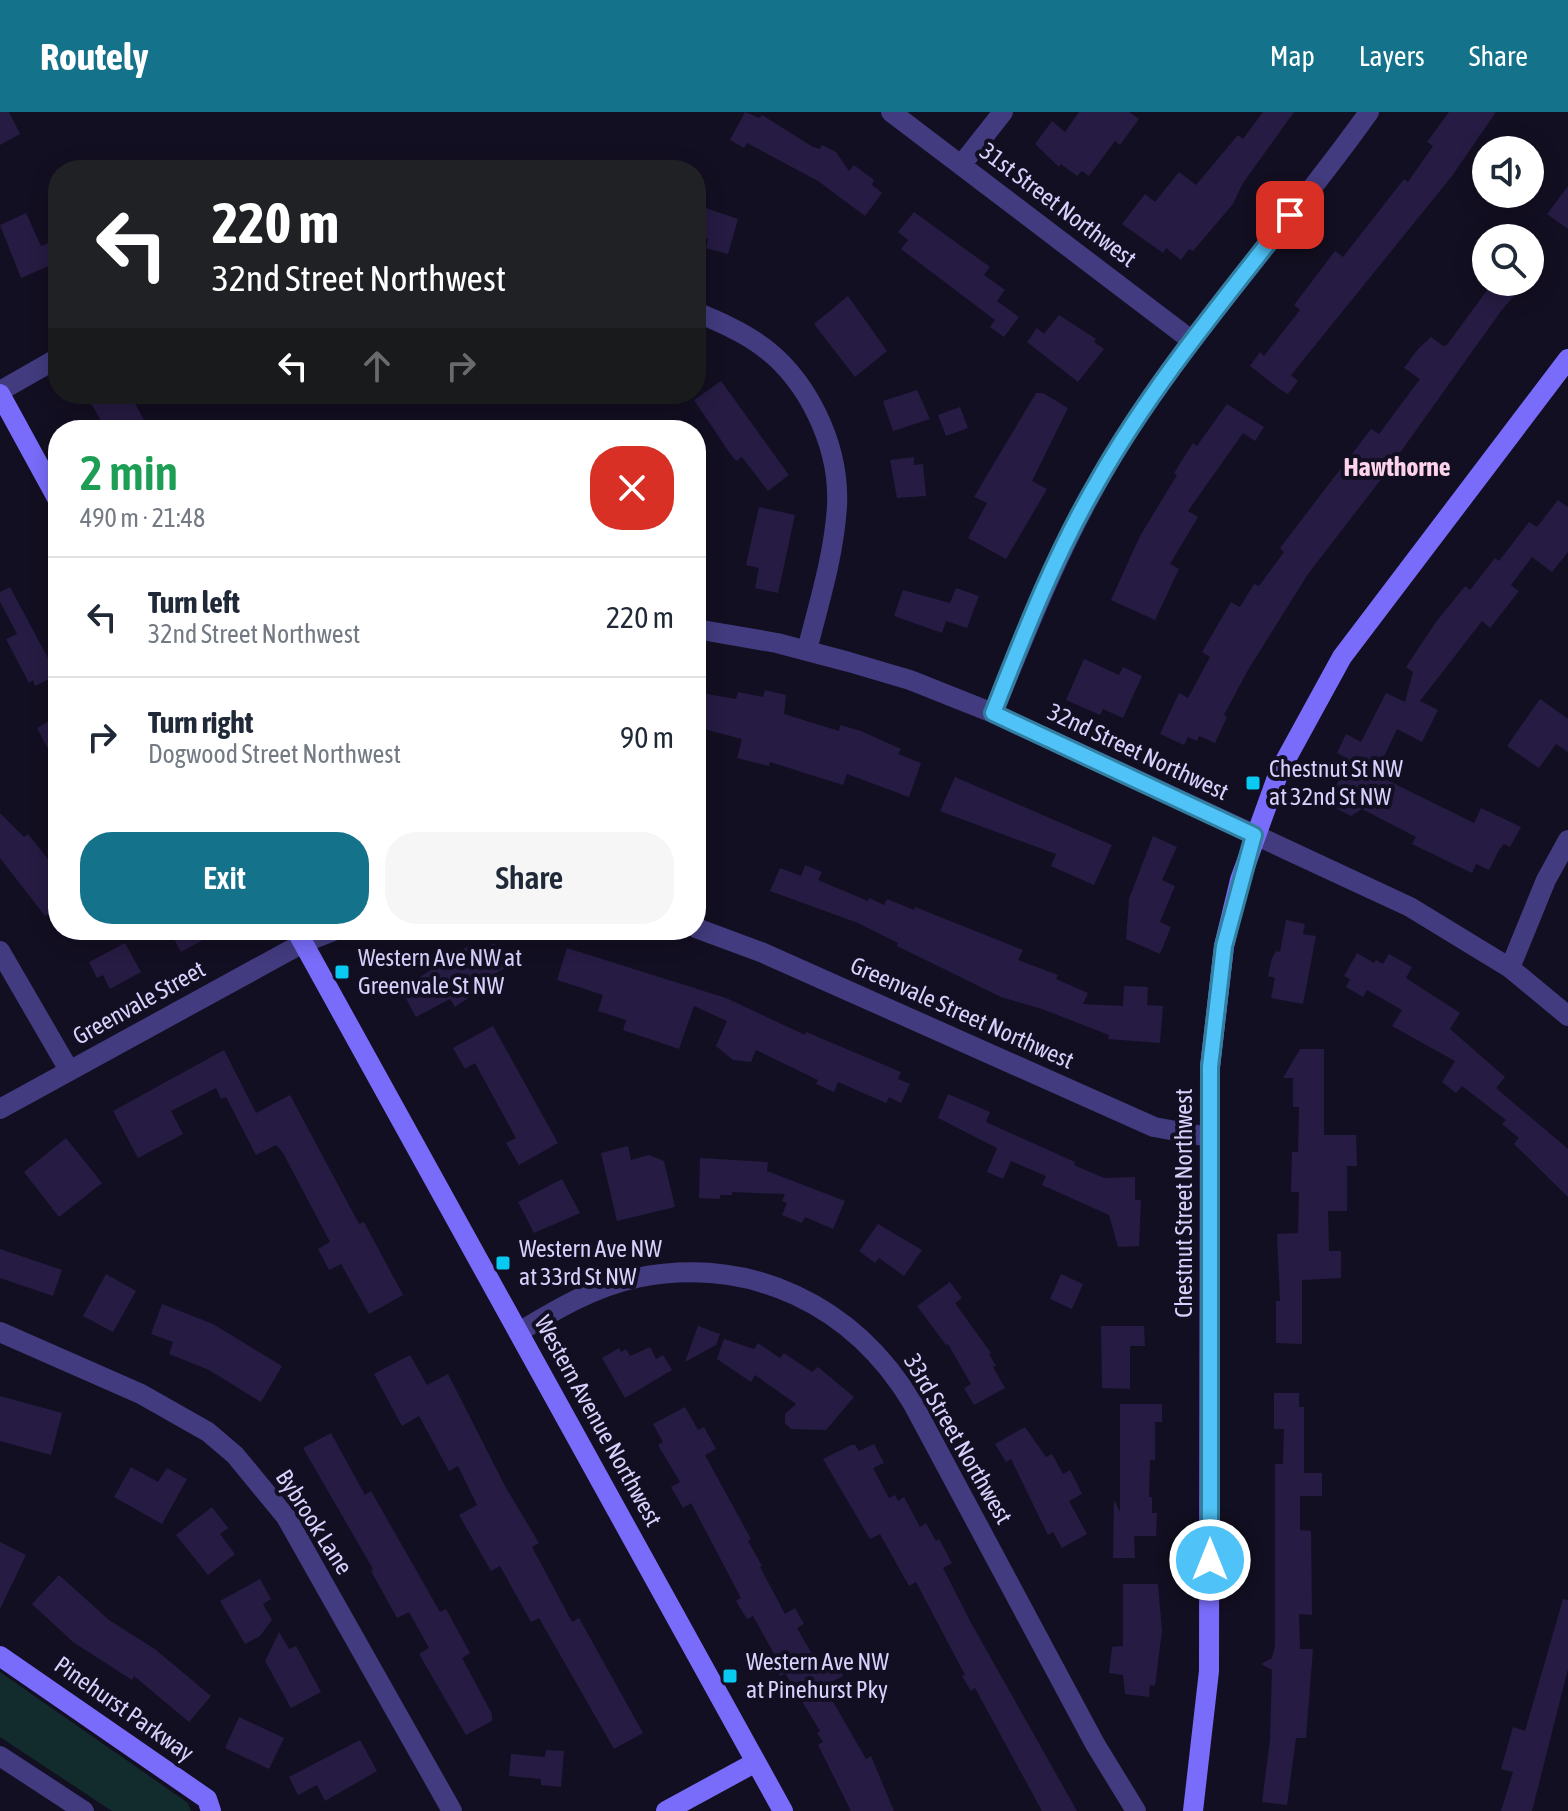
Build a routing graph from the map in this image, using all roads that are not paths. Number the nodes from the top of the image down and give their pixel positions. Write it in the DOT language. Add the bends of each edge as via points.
graph roads {
  1 [pos="891,112"];
  2 [pos="1003,112"];
  3 [pos="1369,112"];
  4 [pos="962,164"];
  5 [pos="706,317"];
  6 [pos="1191,340"];
  7 [pos="1568,359"];
  8 [pos="48,364"];
  9 [pos="0,393"];
  10 [pos="48,482"];
  11 [pos="706,631"];
  12 [pos="807,650"];
  13 [pos="993,713"];
  14 [pos="1254,835"];
  15 [pos="1568,840"];
  16 [pos="706,932"];
  17 [pos="295,940"];
  18 [pos="302,940"];
  19 [pos="0,951"];
  20 [pos="1510,968"];
  21 [pos="1568,1016"];
  22 [pos="69,1070"];
  23 [pos="0,1109"];
  24 [pos="1209,1137"];
  25 [pos="0,1332"];
  26 [pos="519,1332"];
  27 [pos="0,1656"];
  28 [pos="0,1756"];
  29 [pos="756,1762"];
  30 [pos="84,1811"];
  31 [pos="211,1811"];
  32 [pos="452,1811"];
  33 [pos="666,1811"];
  34 [pos="783,1811"];
  35 [pos="1136,1811"];
  36 [pos="1193,1811"];
  1 -- 4 [label="street, 31st Street Northwest"];
  2 -- 4 [label="street"];
  3 -- 6 [label="street"];
  4 -- 6 [label="street, 31st Street Northwest"];
  5 -- 12 [label="street" via="749,338 780,363 799,384 827,435 837,504"];
  6 -- 13 [label="street" via="1087,500"];
  7 -- 14 [label="street, Chestnut Street Northwest" via="1342,657 1288,753"];
  8 -- 9 [label="street"];
  9 -- 10 [label="street"];
  11 -- 12 [label="street, 32nd Street Northwest"];
  12 -- 13 [label="street, 32nd Street Northwest" via="910,680"];
  13 -- 14 [label="street, 32nd Street Northwest"];
  14 -- 20 [label="street, 32nd Street Northwest" via="1410,907"];
  14 -- 24 [label="street, Chestnut Street Northwest" via="1217,987"];
  15 -- 20 [label="street"];
  16 -- 24 [label="street, Greenvale Street Northwest" via="1154,1127"];
  17 -- 22 [label="street, Greenvale Street"];
  18 -- 26 [label="street, Western Avenue Northwest"];
  19 -- 22 [label="street"];
  20 -- 21 [label="street, 32nd Street Northwest"];
  22 -- 23 [label="street, Greenvale Street"];
  24 -- 36 [label="street, Chestnut Street Northwest" via="1209,1671"];
  25 -- 32 [label="street, Bybrook Lane" via="182,1416 208,1432 263,1485"];
  26 -- 29 [label="street, Western Avenue Northwest"];
  26 -- 35 [label="street, 33rd Street Northwest" via="608,1286 693,1273 777,1287 848,1326 879,1355 913,1404"];
  27 -- 31 [label="street, Pinehurst Parkway" via="207,1799"];
  28 -- 30 [label="street"];
  29 -- 33 [label="street"];
  29 -- 34 [label="street, Western Avenue Northwest"];
}
